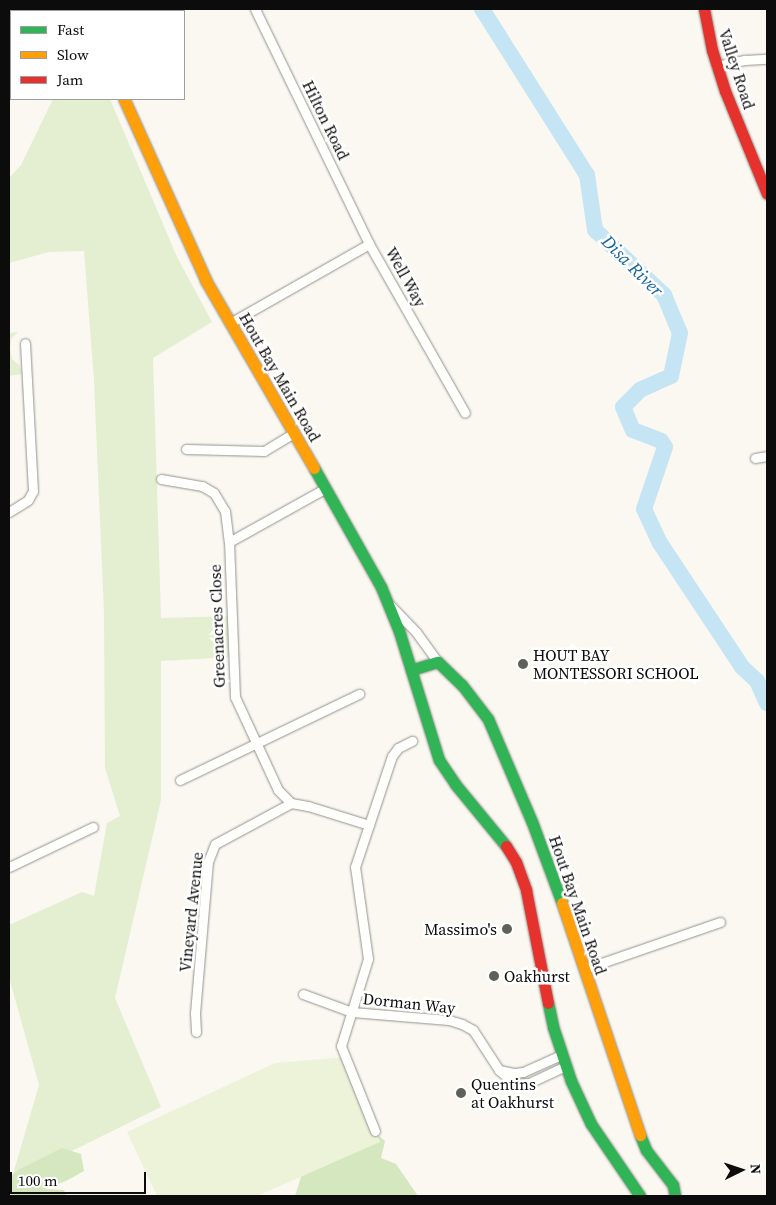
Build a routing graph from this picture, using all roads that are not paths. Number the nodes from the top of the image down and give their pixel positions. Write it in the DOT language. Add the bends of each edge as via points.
graph roads {
  1 [pos="255,9"];
  2 [pos="704,9"];
  3 [pos="767,59"];
  4 [pos="716,66"];
  5 [pos="124,100"];
  6 [pos="767,194"];
  7 [pos="370,244"];
  8 [pos="230,323"];
  9 [pos="25,343"];
  10 [pos="465,413"];
  11 [pos="294,433"];
  12 [pos="186,449"];
  13 [pos="767,456"];
  14 [pos="755,458"];
  15 [pos="161,479"];
  16 [pos="326,488"];
  17 [pos="9,512"];
  18 [pos="229,542"];
  19 [pos="388,602"];
  20 [pos="438,662"];
  21 [pos="411,670"];
  22 [pos="359,694"];
  23 [pos="412,741"];
  24 [pos="256,744"];
  25 [pos="180,780"];
  26 [pos="291,803"];
  27 [pos="368,825"];
  28 [pos="93,827"];
  29 [pos="9,867"];
  30 [pos="720,922"];
  31 [pos="584,969"];
  32 [pos="303,994"];
  33 [pos="352,1012"];
  34 [pos="196,1032"];
  35 [pos="563,1060"];
  36 [pos="375,1131"];
  37 [pos="640,1196"];
  38 [pos="675,1196"];
  1 -- 7 [label="street, Hilton Road"];
  2 -- 4 [label="main road, Valley Road"];
  3 -- 4 [label="street"];
  4 -- 6 [label="main road, Valley Road"];
  5 -- 8 [label="main road, Hout Bay Main Road" via="187,243"];
  7 -- 8 [label="street, Well Way"];
  7 -- 10 [label="street, Well Way"];
  8 -- 11 [label="main road, Hout Bay Main Road"];
  9 -- 17 [label="street" via="33,491 28,500"];
  11 -- 12 [label="street" via="264,451"];
  11 -- 16 [label="main road, Hout Bay Main Road"];
  13 -- 14 [label="street"];
  15 -- 18 [label="street" via="202,486 214,493 225,511"];
  16 -- 18 [label="street, Greenacres Close"];
  16 -- 19 [label="main road, Hout Bay Main Road"];
  18 -- 24 [label="street, Greenacres Close" via="235,697"];
  19 -- 20 [label="street"];
  19 -- 21 [label="main road, Hout Bay Main Road"];
  20 -- 21 [label="main road"];
  20 -- 31 [label="main road, Hout Bay Main Road" via="470,695 491,726 532,822"];
  21 -- 35 [label="main road, Hout Bay Main Road" via="439,760 454,784 508,848 518,868 526,890 543,982"];
  22 -- 24 [label="street"];
  23 -- 27 [label="street" via="398,748 392,756"];
  24 -- 25 [label="street"];
  24 -- 26 [label="street, Greenacres Close" via="278,790"];
  26 -- 27 [label="street"];
  26 -- 34 [label="street, Vineyard Avenue" via="223,838 212,847 199,966"];
  27 -- 33 [label="street" via="355,867 368,959"];
  28 -- 29 [label="street"];
  30 -- 31 [label="street"];
  31 -- 38 [label="main road, Hout Bay Main Road" via="639,1134 650,1157 673,1185"];
  32 -- 33 [label="street, Dorman Way"];
  33 -- 35 [label="street, Dorman Way" via="456,1022 473,1030 499,1070 515,1074"];
  33 -- 36 [label="street" via="342,1048"];
  35 -- 37 [label="main road, Hout Bay Main Road" via="591,1124"];
}
